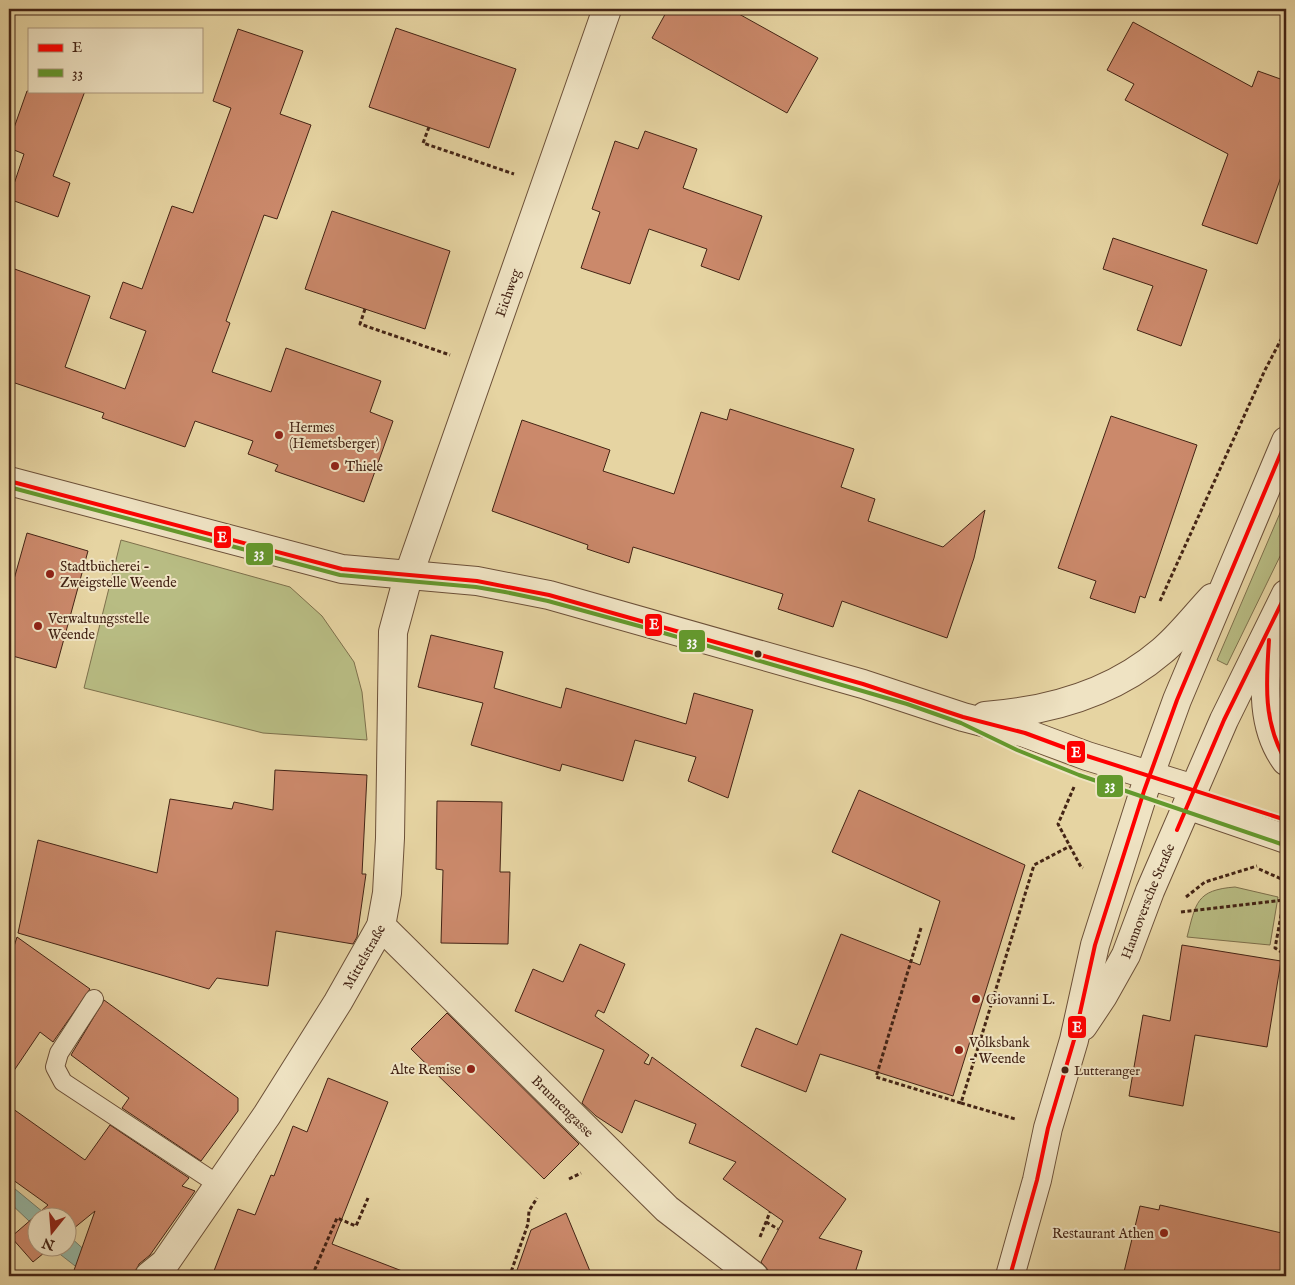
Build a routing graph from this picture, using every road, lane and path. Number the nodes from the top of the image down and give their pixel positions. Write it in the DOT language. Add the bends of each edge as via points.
graph roads {
  1 [pos="607,9"];
  2 [pos="429,127"];
  3 [pos="545,184"];
  4 [pos="365,309"];
  5 [pos="1286,330"];
  6 [pos="482,366"];
  7 [pos="1286,441"];
  8 [pos="9,480"];
  9 [pos="408,577"];
  10 [pos="1225,584"];
  11 [pos="1286,594"];
  12 [pos="1157,606"];
  13 [pos="1269,630"];
  14 [pos="964,717"];
  15 [pos="1286,761"];
  16 [pos="1147,783"];
  17 [pos="1191,797"];
  18 [pos="1286,820"];
  19 [pos="1286,839"];
  20 [pos="1070,846"];
  21 [pos="1256,868"];
  22 [pos="1286,881"];
  23 [pos="1286,889"];
  24 [pos="1284,900"];
  25 [pos="1182,905"];
  26 [pos="380,926"];
  27 [pos="922,928"];
  28 [pos="1286,956"];
  29 [pos="94,999"];
  30 [pos="1074,1040"];
  31 [pos="961,1103"];
  32 [pos="1048,1128"];
  33 [pos="219,1185"];
  34 [pos="368,1198"];
  35 [pos="537,1198"];
  36 [pos="766,1221"];
  37 [pos="778,1229"];
  38 [pos="149,1276"];
  39 [pos="312,1276"];
  40 [pos="506,1276"];
  41 [pos="754,1276"];
  42 [pos="1010,1276"];
  1 -- 3 [label="street, Eichweg"];
  2 -- 3 [label="path" via="423,143"];
  3 -- 6 [label="street, Eichweg"];
  4 -- 6 [label="path" via="360,324"];
  5 -- 12 [label="path"];
  6 -- 9 [label="street, Eichweg"];
  7 -- 10 [label="street, Hannoversche Straße"];
  8 -- 9 [label="street" via="342,569"];
  9 -- 14 [label="street" via="477,581 549,595 863,684"];
  9 -- 26 [label="street, Mittelstraße" via="393,632 390,838 387,893"];
  10 -- 14 [label="street" via="1162,651 1147,664 1112,684 1046,708"];
  10 -- 16 [label="street, Hannoversche Straße"];
  11 -- 13 [label="street, Hannoversche Straße"];
  13 -- 15 [label="street" via="1266,707 1272,737"];
  13 -- 17 [label="street, Hannoversche Straße" via="1224,720"];
  14 -- 16 [label="street" via="1062,762"];
  16 -- 17 [label="street"];
  16 -- 30 [label="street, Hannoversche Straße" via="1095,945"];
  17 -- 18 [label="street"];
  17 -- 19 [label="street"];
  17 -- 30 [label="street, Hannoversche Straße" via="1126,955"];
  20 -- 31 [label="path" via="1034,865"];
  21 -- 22 [label="path"];
  23 -- 24 [label="path"];
  24 -- 25 [label="path" via="1180,912"];
  24 -- 28 [label="path" via="1275,948"];
  26 -- 33 [label="street, Mittelstraße" via="323,1026"];
  26 -- 41 [label="street, Brunnengasse" via="667,1209"];
  27 -- 31 [label="path" via="876,1077"];
  29 -- 33 [label="lane" via="59,1053 55,1067 63,1082"];
  30 -- 32 [label="street, Hannoversche Straße"];
  31 -- 32 [label="path"];
  32 -- 42 [label="street, Hannoversche Straße"];
  33 -- 38 [label="street, Mittelstraße" via="165,1263"];
  34 -- 39 [label="path" via="356,1226 337,1218"];
  35 -- 40 [label="path" via="529,1211 528,1224 511,1272"];
  36 -- 37 [label="path"];
}
